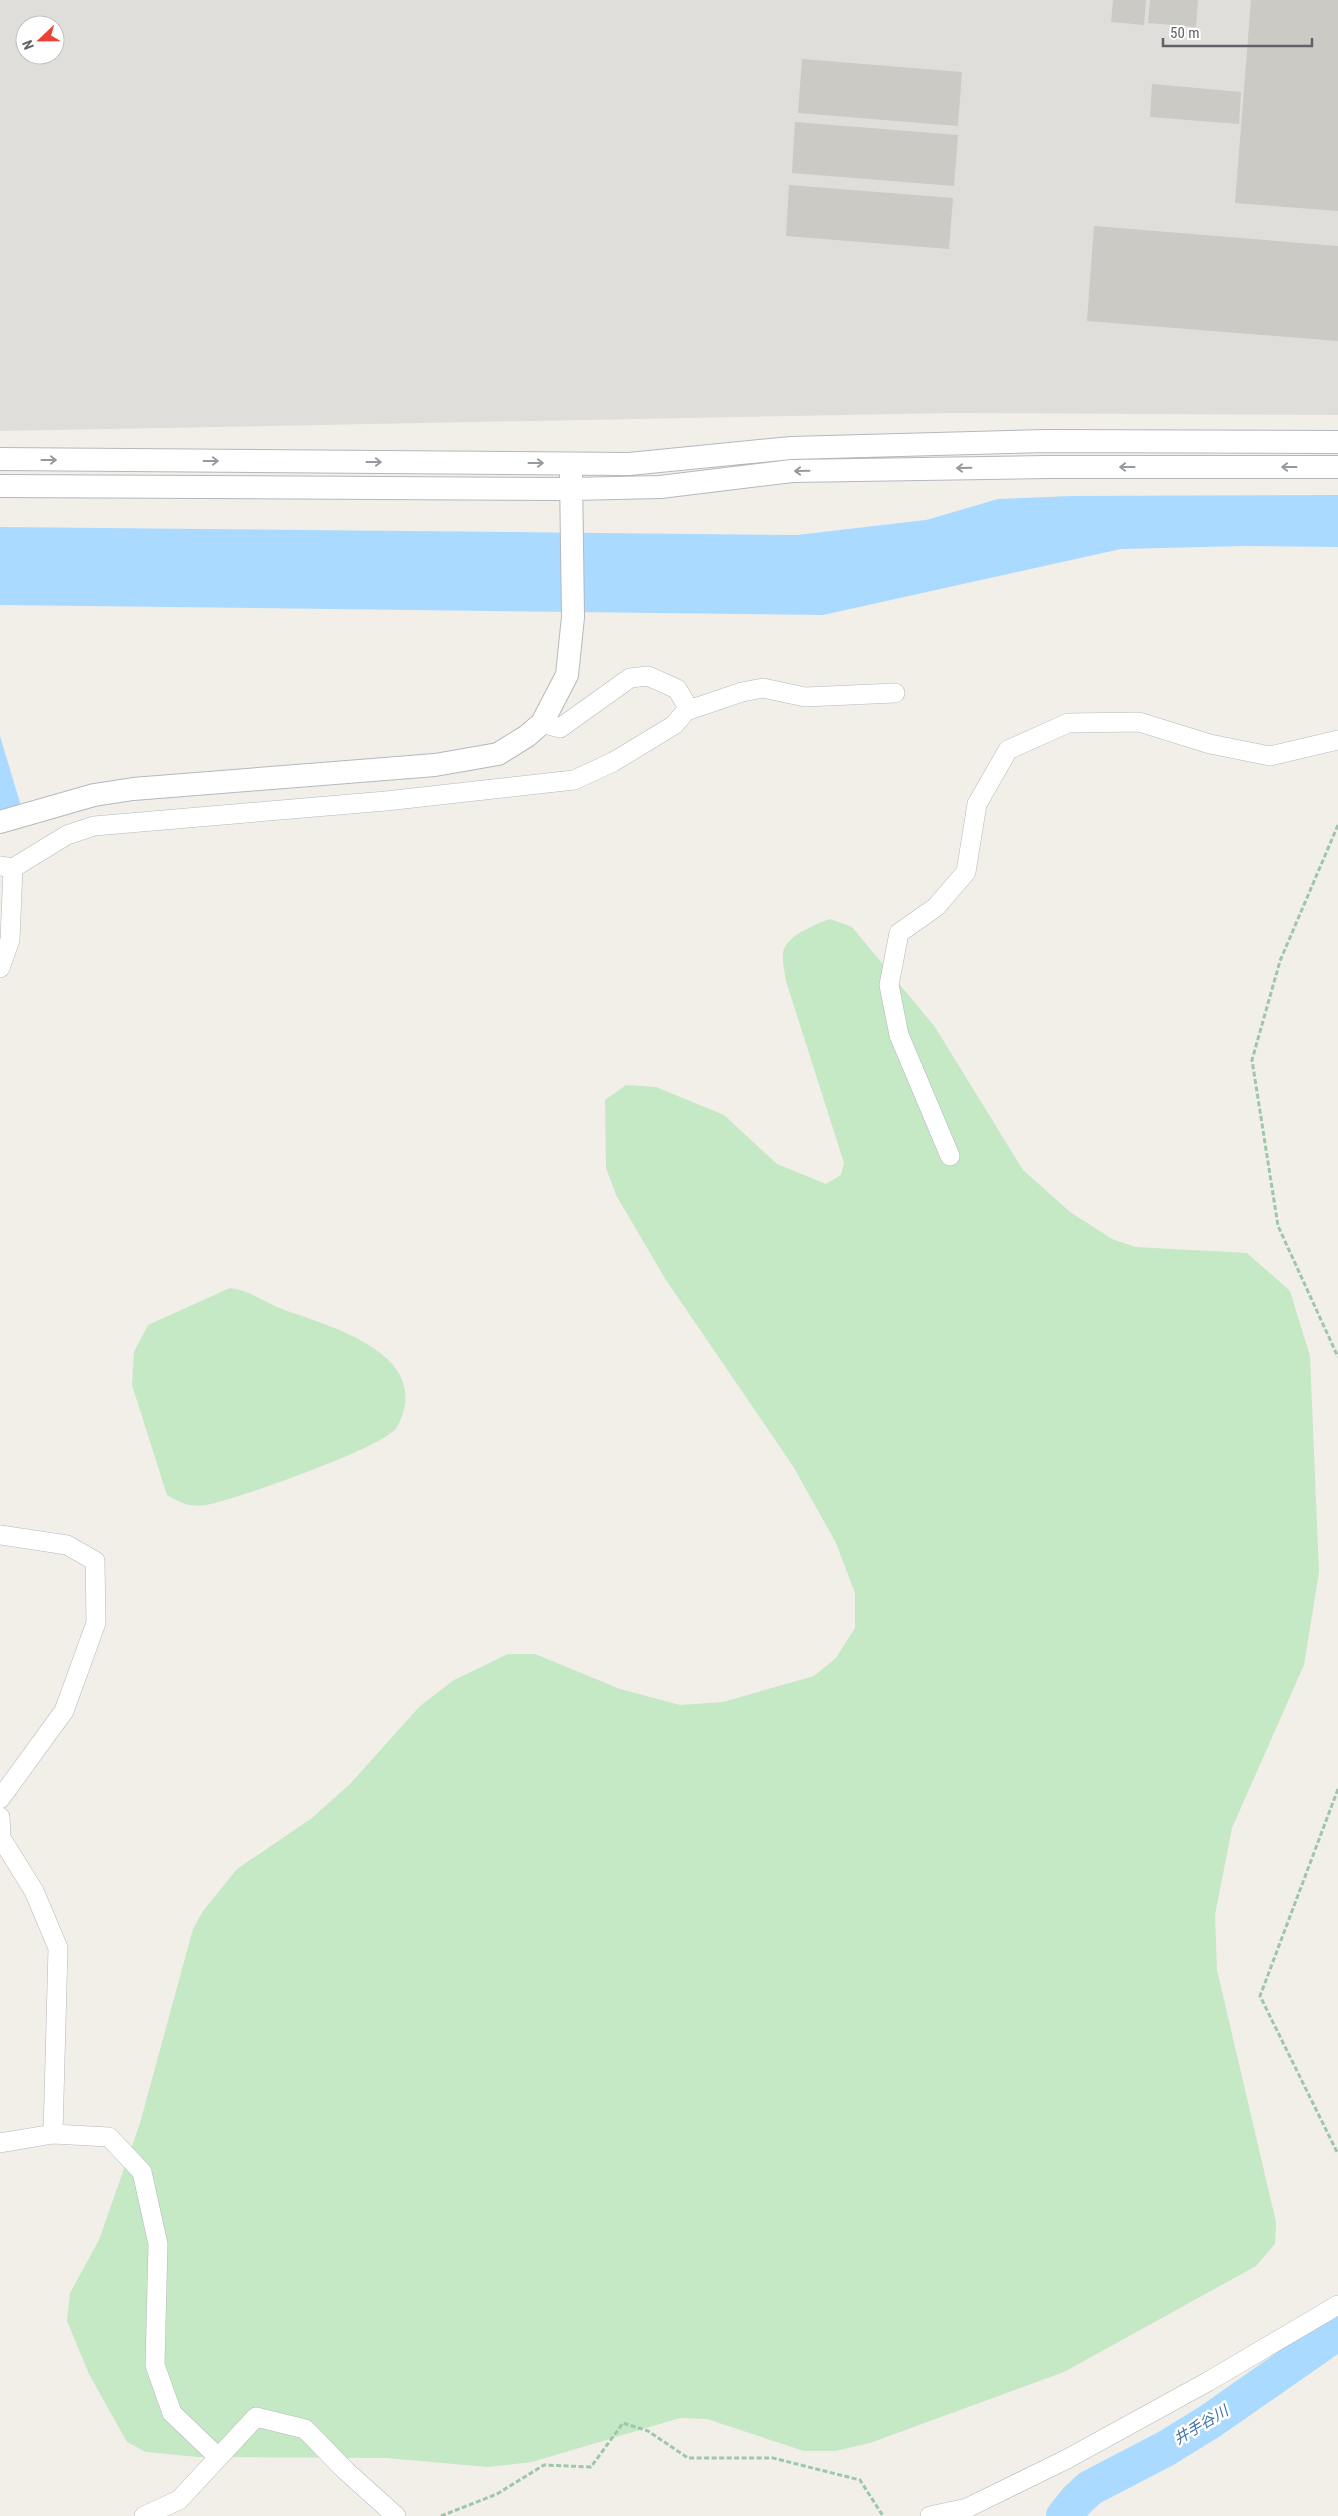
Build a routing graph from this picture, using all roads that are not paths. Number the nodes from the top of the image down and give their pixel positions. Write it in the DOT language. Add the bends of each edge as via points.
graph roads {
  1 [pos="1338,442"];
  2 [pos="0,459"];
  3 [pos="572,463"];
  4 [pos="1338,467"];
  5 [pos="0,486"];
  6 [pos="571,500"];
  7 [pos="894,693"];
  8 [pos="686,711"];
  9 [pos="542,723"];
  10 [pos="1338,740"];
  11 [pos="0,822"];
  12 [pos="6,867"];
  13 [pos="0,968"];
  14 [pos="950,1156"];
  15 [pos="0,1535"];
  16 [pos="0,1799"];
  17 [pos="0,1817"];
  18 [pos="53,2134"];
  19 [pos="0,2143"];
  20 [pos="1338,2305"];
  21 [pos="218,2457"];
  22 [pos="144,2516"];
  23 [pos="396,2516"];
  24 [pos="930,2516"];
  1 -- 3 [label="street" via="1047,441 791,448 630,464"];
  2 -- 3 [label="street, one-way"];
  3 -- 6 [label="street"];
  4 -- 6 [label="street, one-way" via="792,471"];
  5 -- 6 [label="street"];
  6 -- 9 [label="street" via="573,617 567,675"];
  7 -- 8 [label="street" via="805,697 763,688"];
  8 -- 9 [label="street" via="686,704 677,689 648,676 630,678 560,728"];
  8 -- 12 [label="street" via="666,729 613,762 574,780 386,801 94,826 68,835"];
  9 -- 11 [label="street" via="498,754 453,762 133,789 94,796"];
  10 -- 14 [label="street" via="1270,756 1210,744 1140,722 1068,723 1008,750 977,804 966,872 936,907 899,933 889,985 899,1035"];
  12 -- 13 [label="street" via="10,940"];
  15 -- 16 [label="street" via="67,1545 95,1561 96,1623 64,1711"];
  17 -- 18 [label="street" via="1,1838 34,1891 58,1948"];
  18 -- 19 [label="street"];
  18 -- 21 [label="street" via="109,2137 142,2172 158,2244 155,2365 172,2413"];
  20 -- 24 [label="street" via="1067,2460 967,2508"];
  21 -- 22 [label="street" via="179,2500"];
  21 -- 23 [label="street" via="256,2417 304,2429"];
}
